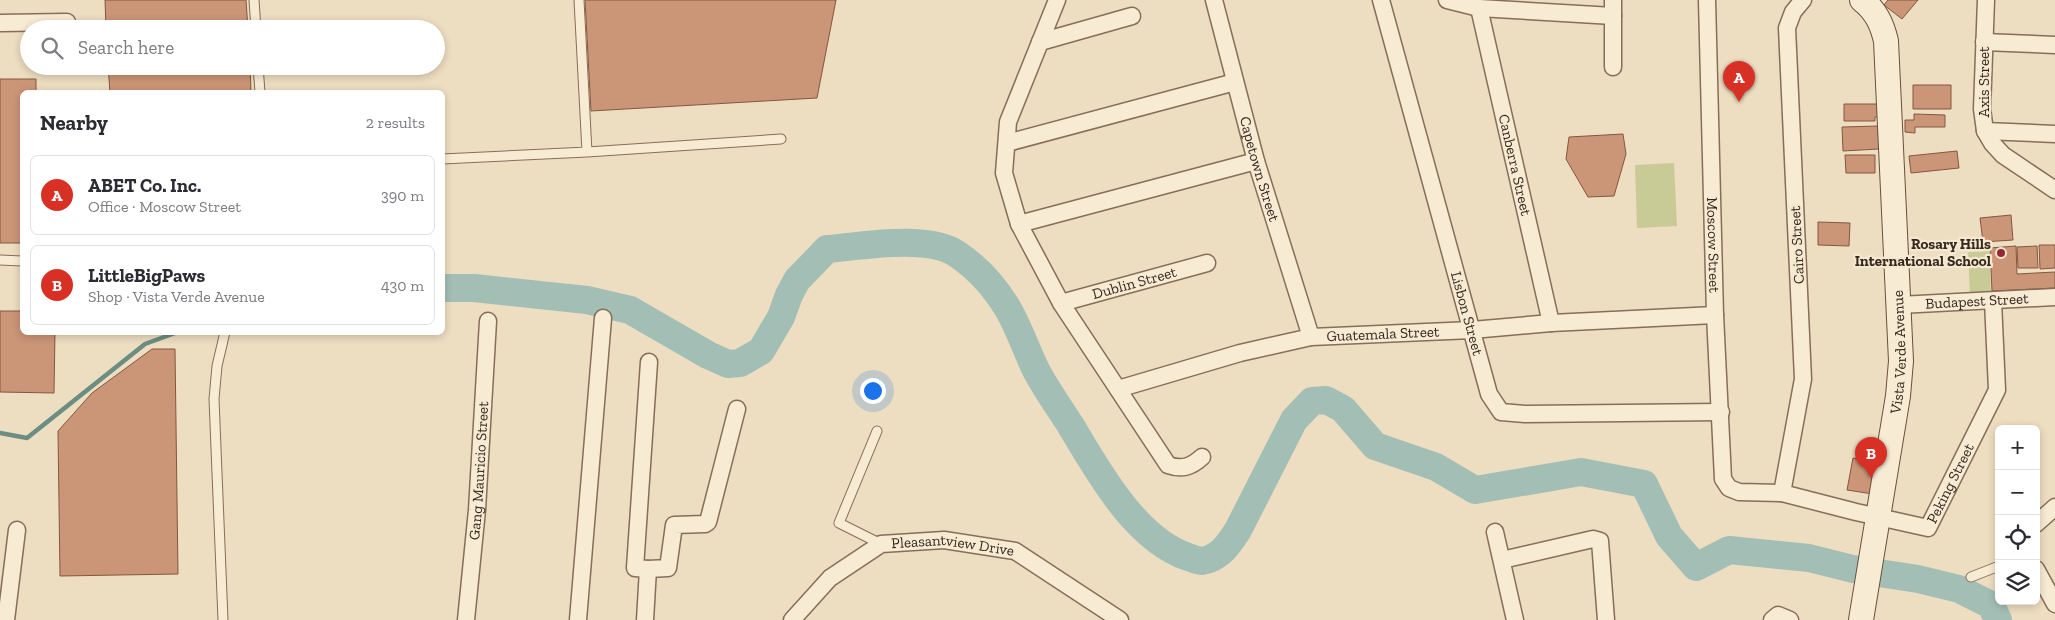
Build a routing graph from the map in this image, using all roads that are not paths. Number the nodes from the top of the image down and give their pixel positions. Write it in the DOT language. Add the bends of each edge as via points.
graph roads {
  1 [pos="254,0"];
  2 [pos="578,0"];
  3 [pos="1057,0"];
  4 [pos="1214,0"];
  5 [pos="1381,0"];
  6 [pos="1447,0"];
  7 [pos="1707,0"];
  8 [pos="1803,0"];
  9 [pos="1862,0"];
  10 [pos="1986,0"];
  11 [pos="1479,8"];
  12 [pos="1613,8"];
  13 [pos="1132,16"];
  14 [pos="255,20"];
  15 [pos="0,23"];
  16 [pos="20,23"];
  17 [pos="1040,42"];
  18 [pos="1984,42"];
  19 [pos="2055,45"];
  20 [pos="1613,67"];
  21 [pos="259,75"];
  22 [pos="1235,82"];
  23 [pos="260,90"];
  24 [pos="1985,131"];
  25 [pos="2055,134"];
  26 [pos="781,140"];
  27 [pos="1007,143"];
  28 [pos="587,152"];
  29 [pos="445,159"];
  30 [pos="1256,161"];
  31 [pos="2055,190"];
  32 [pos="1019,224"];
  33 [pos="0,260"];
  34 [pos="20,262"];
  35 [pos="1207,263"];
  36 [pos="2055,298"];
  37 [pos="1993,301"];
  38 [pos="1061,303"];
  39 [pos="1899,305"];
  40 [pos="1715,315"];
  41 [pos="603,318"];
  42 [pos="488,321"];
  43 [pos="1551,323"];
  44 [pos="1472,330"];
  45 [pos="224,335"];
  46 [pos="1311,337"];
  47 [pos="649,362"];
  48 [pos="1118,389"];
  49 [pos="737,410"];
  50 [pos="1721,412"];
  51 [pos="877,431"];
  52 [pos="1202,457"];
  53 [pos="1729,488"];
  54 [pos="1782,493"];
  55 [pos="2055,507"];
  56 [pos="1877,517"];
  57 [pos="2040,520"];
  58 [pos="17,530"];
  59 [pos="1495,532"];
  60 [pos="881,544"];
  61 [pos="1502,560"];
  62 [pos="1995,568"];
  63 [pos="648,569"];
  64 [pos="1971,577"];
  65 [pos="2040,577"];
  66 [pos="2055,604"];
  67 [pos="6,620"];
  68 [pos="223,620"];
  69 [pos="466,620"];
  70 [pos="578,620"];
  71 [pos="644,620"];
  72 [pos="792,620"];
  73 [pos="1120,620"];
  74 [pos="1515,620"];
  75 [pos="1606,620"];
  76 [pos="1772,620"];
  77 [pos="1790,620"];
  78 [pos="1860,620"];
  1 -- 14 [label="lane"];
  2 -- 28 [label="lane"];
  3 -- 17 [label="street"];
  4 -- 22 [label="street, Capetown Street"];
  5 -- 44 [label="street, Lisbon Street"];
  6 -- 11 [label="street"];
  7 -- 40 [label="street, Moscow Street"];
  8 -- 54 [label="street, Cairo Street" via="1793,12 1787,28 1803,379"];
  9 -- 39 [label="street, Vista Verde Avenue" via="1875,13 1886,41"];
  10 -- 18 [label="street, Axis Street"];
  11 -- 12 [label="street"];
  11 -- 43 [label="street, Canberra Street"];
  12 -- 20 [label="street"];
  13 -- 17 [label="street"];
  15 -- 16 [label="street"];
  17 -- 27 [label="street" via="1008,122"];
  18 -- 19 [label="street"];
  18 -- 24 [label="street, Axis Street" via="1982,109"];
  21 -- 23 [label="lane"];
  22 -- 27 [label="street"];
  22 -- 30 [label="street, Capetown Street"];
  24 -- 25 [label="street"];
  24 -- 31 [label="street, Axis Street" via="2003,155"];
  26 -- 28 [label="lane"];
  27 -- 32 [label="street" via="1004,173"];
  28 -- 29 [label="lane"];
  30 -- 32 [label="street"];
  30 -- 46 [label="street, Capetown Street"];
  32 -- 38 [label="street"];
  33 -- 34 [label="lane"];
  35 -- 38 [label="street, Dublin Street"];
  36 -- 37 [label="street, Budapest Street"];
  37 -- 39 [label="street, Budapest Street"];
  37 -- 56 [label="street, Peking Street" via="1997,390 1928,528"];
  38 -- 48 [label="street"];
  39 -- 56 [label="street, Vista Verde Avenue" via="1900,378"];
  40 -- 43 [label="street, Guatemala Street"];
  40 -- 50 [label="street, Moscow Street"];
  41 -- 70 [label="street"];
  42 -- 69 [label="street, Gang Mauricio Street" via="477,510"];
  43 -- 44 [label="street, Guatemala Street"];
  44 -- 46 [label="street, Guatemala Street"];
  44 -- 50 [label="street, Lisbon Street" via="1490,394 1501,412"];
  45 -- 68 [label="lane" via="214,399"];
  46 -- 48 [label="street, Guatemala Street" via="1240,353"];
  47 -- 63 [label="street" via="635,568"];
  48 -- 52 [label="street" via="1168,465 1185,468"];
  49 -- 63 [label="street" via="708,522 674,525 668,568"];
  50 -- 53 [label="street, Moscow Street" via="1723,479"];
  51 -- 60 [label="lane" via="839,523"];
  53 -- 54 [label="street, Peking Street" via="1739,492"];
  54 -- 56 [label="street, Peking Street"];
  55 -- 57 [label="street"];
  56 -- 78 [label="street, Vista Verde Avenue"];
  58 -- 67 [label="street"];
  59 -- 61 [label="street"];
  60 -- 72 [label="street, Pleasantview Drive" via="830,578"];
  60 -- 73 [label="street, Pleasantview Drive" via="944,540 1015,551"];
  61 -- 74 [label="street"];
  61 -- 75 [label="street" via="1593,539 1600,541"];
  62 -- 64 [label="lane"];
  63 -- 71 [label="street"];
  65 -- 66 [label="street"];
  76 -- 77 [label="street" via="1778,614"];
}
